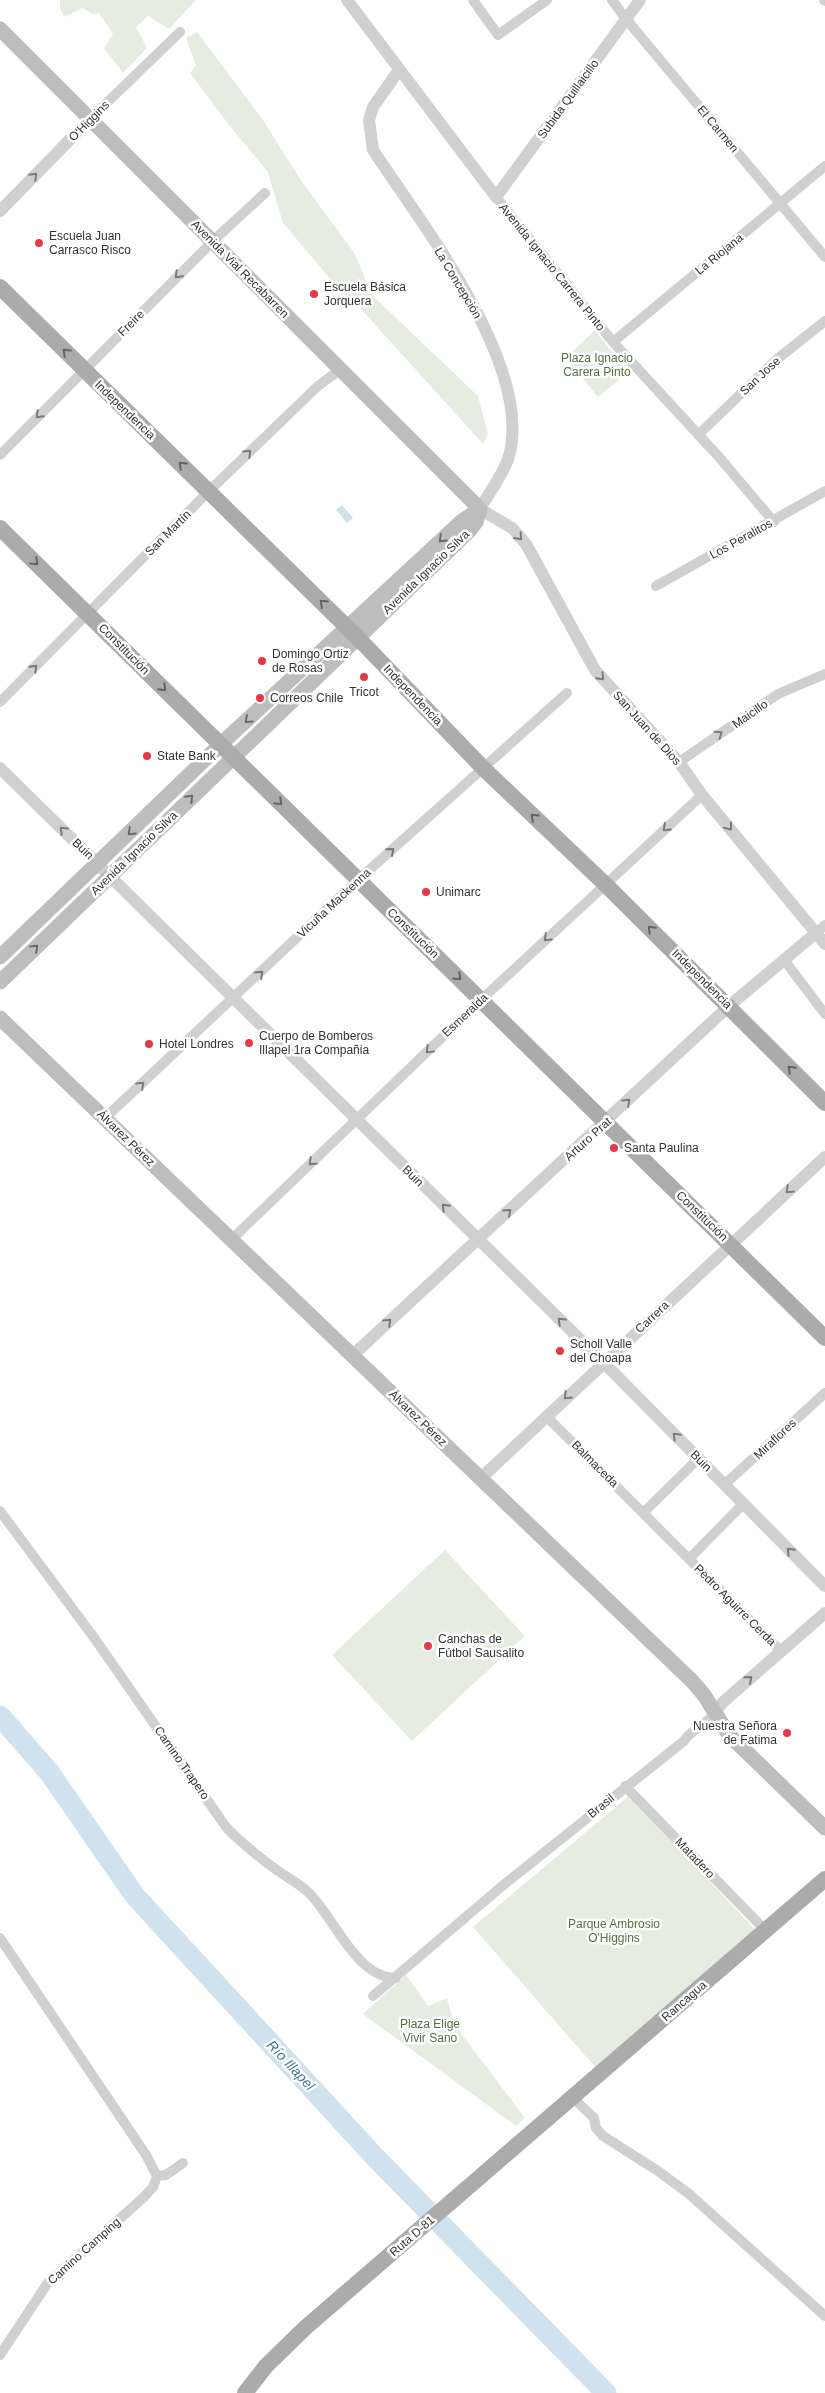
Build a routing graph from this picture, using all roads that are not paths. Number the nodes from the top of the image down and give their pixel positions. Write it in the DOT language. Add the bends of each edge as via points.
graph roads {
  1 [pos="347,0"];
  2 [pos="473,0"];
  3 [pos="547,0"];
  4 [pos="612,0"];
  5 [pos="640,0"];
  6 [pos="626,19"];
  7 [pos="0,29"];
  8 [pos="180,32"];
  9 [pos="399,70"];
  10 [pos="90,120"];
  11 [pos="825,166"];
  12 [pos="265,193"];
  13 [pos="496,197"];
  14 [pos="781,203"];
  15 [pos="0,211"];
  16 [pos="213,240"];
  17 [pos="825,257"];
  18 [pos="0,287"];
  19 [pos="825,321"];
  20 [pos="613,342"];
  21 [pos="341,369"];
  22 [pos="84,370"];
  23 [pos="698,435"];
  24 [pos="0,455"];
  25 [pos="209,491"];
  26 [pos="825,491"];
  27 [pos="480,509"];
  28 [pos="774,522"];
  29 [pos="0,528"];
  30 [pos="656,586"];
  31 [pos="88,614"];
  32 [pos="353,633"];
  33 [pos="825,674"];
  34 [pos="567,693"];
  35 [pos="0,702"];
  36 [pos="221,744"];
  37 [pos="232,756"];
  38 [pos="679,762"];
  39 [pos="0,768"];
  40 [pos="484,769"];
  41 [pos="702,795"];
  42 [pos="98,864"];
  43 [pos="110,876"];
  44 [pos="358,880"];
  45 [pos="605,884"];
  46 [pos="820,929"];
  47 [pos="825,944"];
  48 [pos="0,956"];
  49 [pos="785,961"];
  50 [pos="0,982"];
  51 [pos="233,999"];
  52 [pos="481,1000"];
  53 [pos="729,1006"];
  54 [pos="825,1014"];
  55 [pos="0,1018"];
  56 [pos="825,1103"];
  57 [pos="105,1118"];
  58 [pos="356,1119"];
  59 [pos="606,1122"];
  60 [pos="825,1157"];
  61 [pos="477,1239"];
  62 [pos="231,1240"];
  63 [pos="731,1244"];
  64 [pos="825,1338"];
  65 [pos="353,1355"];
  66 [pos="603,1362"];
  67 [pos="825,1393"];
  68 [pos="546,1416"];
  69 [pos="698,1459"];
  70 [pos="481,1478"];
  71 [pos="724,1485"];
  72 [pos="743,1504"];
  73 [pos="0,1511"];
  74 [pos="643,1513"];
  75 [pos="689,1558"];
  76 [pos="825,1586"];
  77 [pos="825,1613"];
  78 [pos="781,1651"];
  79 [pos="714,1714"];
  80 [pos="625,1786"];
  81 [pos="825,1828"];
  82 [pos="825,1879"];
  83 [pos="765,1930"];
  84 [pos="0,1938"];
  85 [pos="396,1978"];
  86 [pos="372,1996"];
  87 [pos="573,2098"];
  88 [pos="544,2123"];
  89 [pos="183,2163"];
  90 [pos="157,2176"];
  91 [pos="825,2316"];
  92 [pos="282,2350"];
  93 [pos="0,2356"];
  94 [pos="244,2393"];
  95 [pos="254,2393"];
  1 -- 9 [label="street, Avenida Ignacio Carrera Pinto"];
  2 -- 3 [label="street" via="498,36"];
  4 -- 6 [label="street, El Carmen"];
  5 -- 6 [label="street, Subida Quillaicillo"];
  6 -- 13 [label="street, Subida Quillaicillo"];
  6 -- 14 [label="street, El Carmen"];
  7 -- 10 [label="main road, Avenida Vial Recabarren"];
  8 -- 10 [label="street, O'Higgins"];
  9 -- 13 [label="street, Avenida Ignacio Carrera Pinto"];
  9 -- 27 [label="street, La Concepción" via="373,107 369,120 373,150 475,306 508,387 514,420 509,457"];
  15 -- 10 [label="street, O'Higgins, one-way"];
  10 -- 16 [label="main road, Avenida Vial Recabarren"];
  11 -- 14 [label="street, La Riojana"];
  12 -- 16 [label="street, Freire"];
  13 -- 20 [label="street, Avenida Ignacio Carrera Pinto"];
  14 -- 17 [label="street, El Carmen"];
  14 -- 20 [label="street, La Riojana"];
  16 -- 21 [label="main road, Avenida Vial Recabarren"];
  16 -- 22 [label="street, Freire, one-way"];
  22 -- 18 [label="main road, Independencia, one-way"];
  19 -- 23 [label="street, San Jose" via="776,360"];
  20 -- 23 [label="street, Avenida Ignacio Carrera Pinto"];
  25 -- 21 [label="street, San Martín, one-way" via="318,386"];
  21 -- 27 [label="main road, Avenida Vial Recabarren"];
  22 -- 24 [label="street, Freire, one-way"];
  25 -- 22 [label="main road, Independencia, one-way"];
  23 -- 28 [label="street, Avenida Ignacio Carrera Pinto"];
  25 -- 31 [label="street, San Martín"];
  32 -- 25 [label="main road, Independencia, one-way"];
  26 -- 28 [label="street, Los Peralitos"];
  27 -- 32 [label="main road, Avenida Ignacio Silva" via="470,530"];
  27 -- 38 [label="street, San Juan de Dios, one-way" via="512,528 526,544 595,670"];
  28 -- 30 [label="street, Los Peralitos"];
  29 -- 31 [label="main road, Constitución, one-way"];
  35 -- 31 [label="street, San Martín, one-way"];
  31 -- 36 [label="main road, Constitución, one-way"];
  32 -- 36 [label="main road, Avenida Ignacio Silva, one-way"];
  32 -- 37 [label="main road, Avenida Ignacio Silva"];
  32 -- 40 [label="main road, Independencia"];
  38 -- 33 [label="street, Maicillo, one-way" via="778,694"];
  34 -- 40 [label="street, Vicuña Mackenna"];
  36 -- 37 [label="main road, Constitución"];
  36 -- 42 [label="main road, Avenida Ignacio Silva, one-way"];
  43 -- 37 [label="main road, Avenida Ignacio Silva, one-way"];
  37 -- 44 [label="main road, Constitución, one-way"];
  38 -- 41 [label="street, San Juan de Dios"];
  42 -- 39 [label="street, Buin, one-way"];
  44 -- 40 [label="street, Vicuña Mackenna, one-way"];
  45 -- 40 [label="main road, Independencia, one-way"];
  41 -- 45 [label="street, Esmeralda, one-way"];
  41 -- 46 [label="street, San Juan de Dios, one-way"];
  42 -- 43 [label="street, Buin"];
  42 -- 48 [label="main road, Avenida Ignacio Silva"];
  50 -- 43 [label="main road, Avenida Ignacio Silva, one-way"];
  43 -- 51 [label="street, Buin"];
  51 -- 44 [label="street, Vicuña Mackenna, one-way"];
  44 -- 52 [label="main road, Constitución, one-way"];
  45 -- 52 [label="street, Esmeralda, one-way"];
  53 -- 45 [label="main road, Independencia, one-way"];
  46 -- 47 [label="street, San Juan de Dios"];
  46 -- 49 [label="street, Arturo Prat"];
  49 -- 53 [label="street, Arturo Prat"];
  49 -- 54 [label="street"];
  57 -- 51 [label="street, Vicuña Mackenna, one-way"];
  51 -- 58 [label="street, Buin"];
  52 -- 58 [label="street, Esmeralda, one-way"];
  52 -- 59 [label="main road, Constitución"];
  56 -- 53 [label="main road, Independencia, one-way"];
  59 -- 53 [label="street, Arturo Prat, one-way"];
  55 -- 57 [label="main road, Álvarez Pérez"];
  57 -- 62 [label="main road, Álvarez Pérez"];
  61 -- 58 [label="street, Buin, one-way"];
  58 -- 62 [label="street, Esmeralda, one-way"];
  61 -- 59 [label="street, Arturo Prat, one-way"];
  59 -- 63 [label="main road, Constitución"];
  60 -- 63 [label="street, Carrera, one-way"];
  65 -- 61 [label="street, Arturo Prat, one-way"];
  66 -- 61 [label="street, Buin, one-way"];
  62 -- 65 [label="main road, Álvarez Pérez"];
  63 -- 64 [label="main road, Constitución"];
  63 -- 66 [label="street, Carrera"];
  65 -- 70 [label="main road, Álvarez Pérez"];
  66 -- 68 [label="street, Carrera, one-way"];
  69 -- 66 [label="street, Buin, one-way"];
  67 -- 71 [label="street, Miraflores"];
  68 -- 70 [label="street, Carrera"];
  68 -- 74 [label="street, Balmaceda"];
  69 -- 71 [label="street, Buin"];
  69 -- 74 [label="street"];
  70 -- 79 [label="main road, Álvarez Pérez" via="692,1681"];
  71 -- 72 [label="street, Buin"];
  72 -- 75 [label="street"];
  76 -- 72 [label="street, Buin, one-way"];
  73 -- 85 [label="street, Camino Trapero" via="95,1639 226,1827 245,1847 308,1892 361,1961 378,1975"];
  74 -- 75 [label="street, Balmaceda"];
  75 -- 78 [label="street, Pedro Aguirre Cerda"];
  77 -- 78 [label="street, Brasil"];
  79 -- 78 [label="street, Brasil, one-way" via="722,1702"];
  79 -- 80 [label="street, Brasil" via="708,1723"];
  79 -- 81 [label="main road, Álvarez Pérez" via="737,1744"];
  80 -- 83 [label="street, Matadero"];
  80 -- 85 [label="street, Brasil"];
  82 -- 83 [label="main road, Rancagua"];
  83 -- 87 [label="main road, Rancagua"];
  84 -- 90 [label="street"];
  85 -- 86 [label="street, Brasil"];
  87 -- 88 [label="main road, Rancagua"];
  87 -- 91 [label="street" via="594,2118 596,2128 604,2136 688,2194"];
  88 -- 92 [label="main road, Ruta D-81"];
  89 -- 90 [label="street" via="166,2175"];
  90 -- 93 [label="street, Camino Camping" via="144,2197 47,2284"];
  92 -- 94 [label="main road, Ruta D-81"];
  92 -- 95 [label="main road, Ruta D-81"];
}
